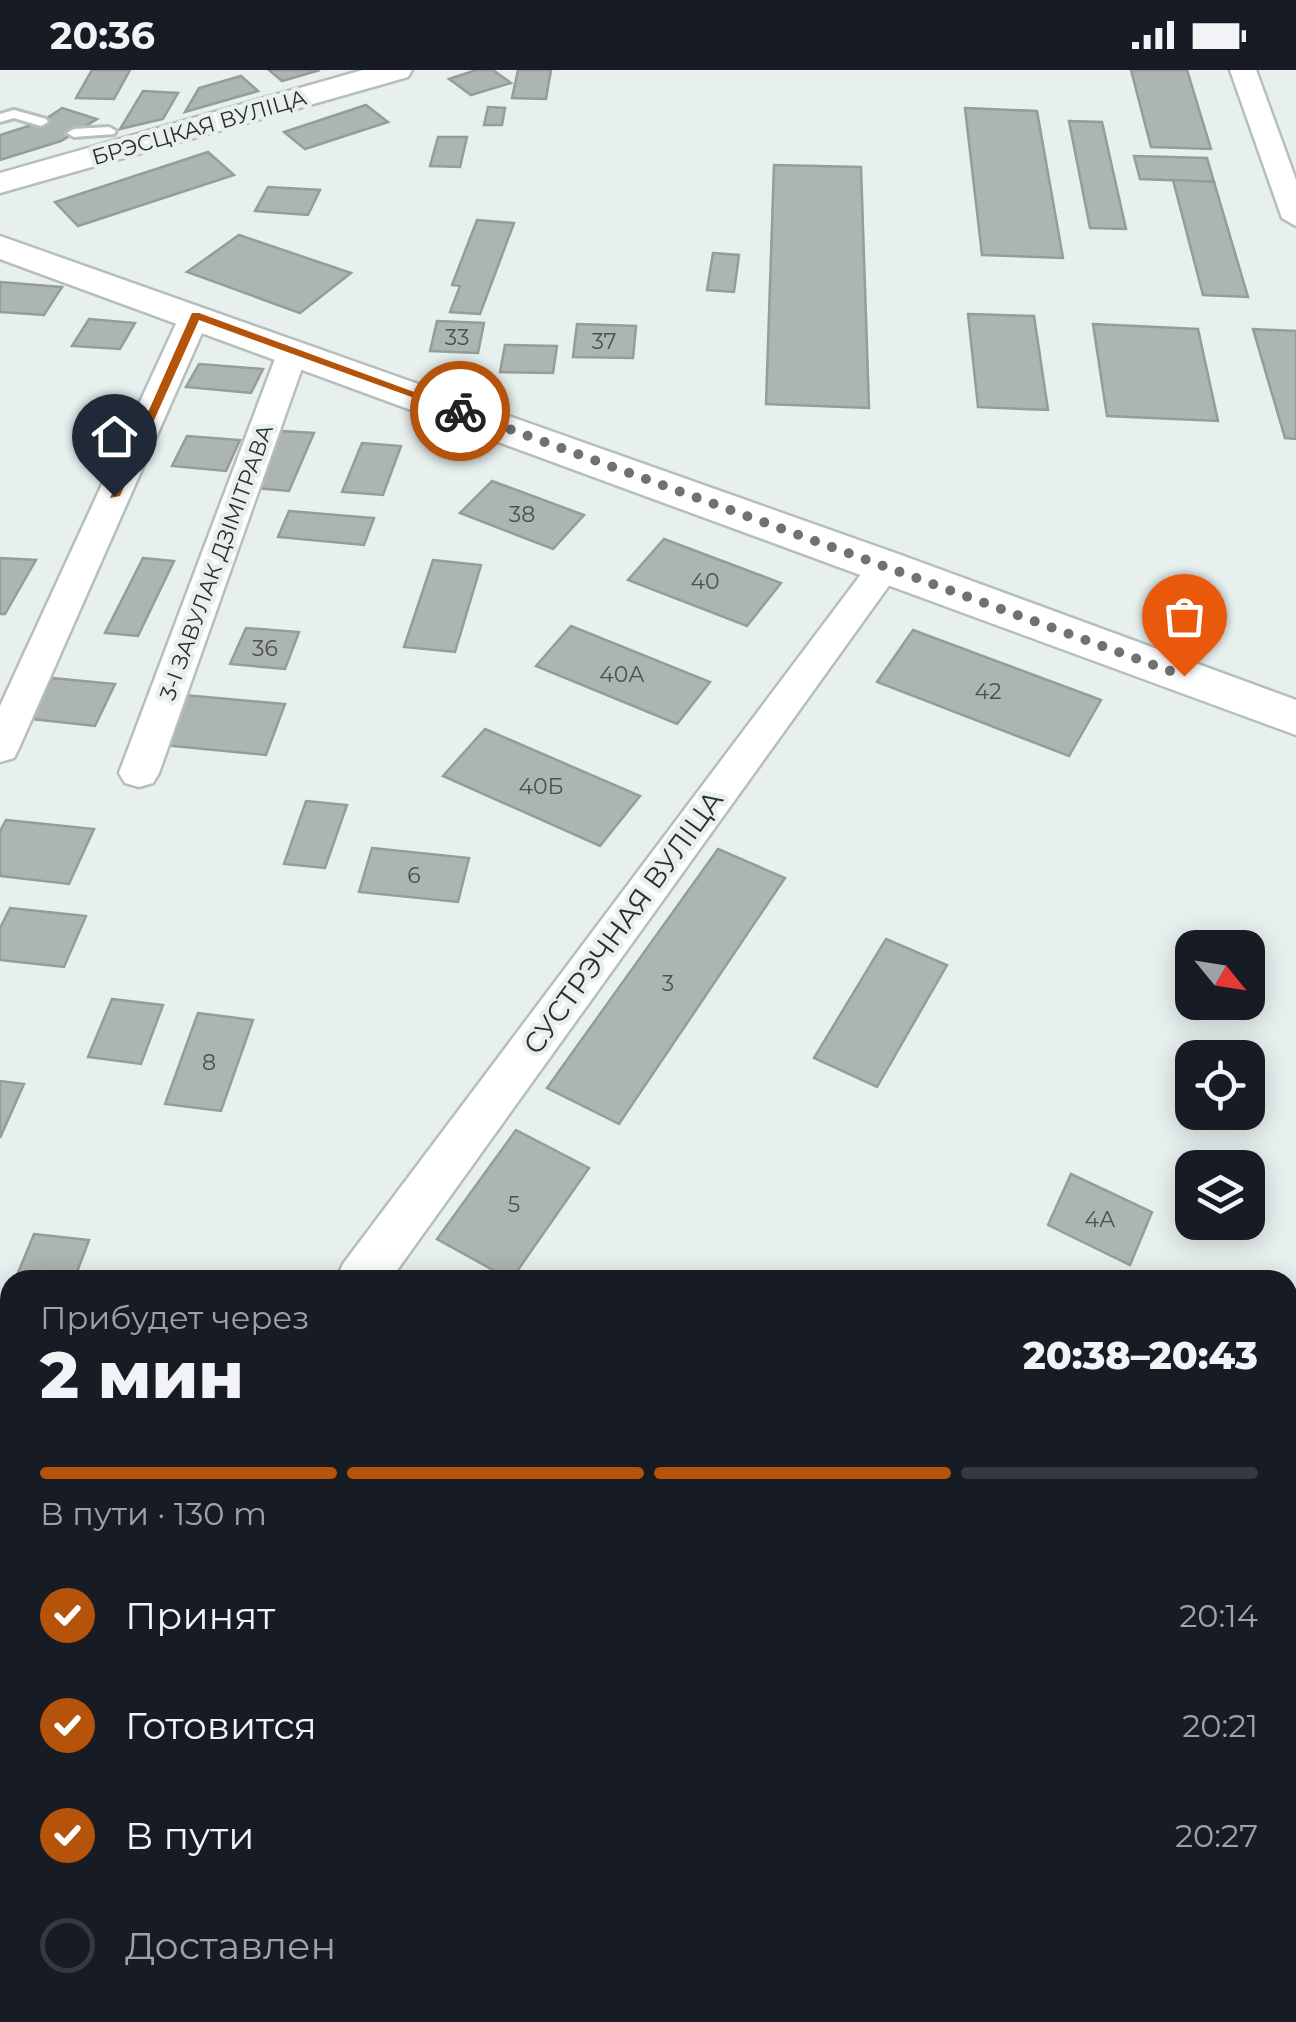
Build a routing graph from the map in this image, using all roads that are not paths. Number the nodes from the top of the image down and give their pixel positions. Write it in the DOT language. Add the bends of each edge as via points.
graph roads {
  1 [pos="397,70"];
  2 [pos="1242,70"];
  3 [pos="0,118"];
  4 [pos="41,122"];
  5 [pos="109,132"];
  6 [pos="74,133"];
  7 [pos="0,184"];
  8 [pos="1296,218"];
  9 [pos="0,246"];
  10 [pos="196,316"];
  11 [pos="293,351"];
  12 [pos="886,565"];
  13 [pos="1296,718"];
  14 [pos="0,748"];
  15 [pos="138,773"];
  16 [pos="368,1270"];
  1 -- 7 [label="street, БРЭСЦКАЯ ВУЛІЦА"];
  2 -- 8 [label="street"];
  3 -- 4 [label="lane" via="14,114"];
  5 -- 6 [label="lane"];
  9 -- 10 [label="street"];
  10 -- 11 [label="street"];
  10 -- 14 [label="street"];
  11 -- 12 [label="street"];
  11 -- 15 [label="street, 3-І ЗАВУЛАК ДЗІМІТРАВА"];
  12 -- 13 [label="street"];
  12 -- 16 [label="street, СУСТРЭЧНАЯ ВУЛІЦА"];
}
